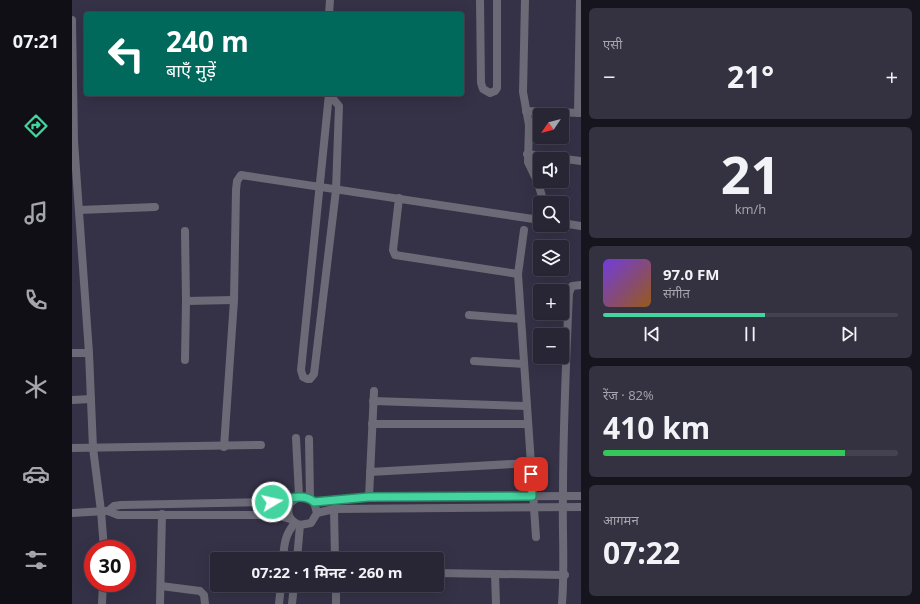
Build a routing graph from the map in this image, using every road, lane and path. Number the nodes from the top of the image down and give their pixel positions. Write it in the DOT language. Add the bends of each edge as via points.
graph roads {
  1 [pos="330,0"];
  2 [pos="480,0"];
  3 [pos="497,0"];
  4 [pos="525,0"];
  5 [pos="580,0"];
  6 [pos="329,12"];
  7 [pos="72,20"];
  8 [pos="329,96"];
  9 [pos="331,96"];
  10 [pos="526,111"];
  11 [pos="580,113"];
  12 [pos="73,142"];
  13 [pos="527,154"];
  14 [pos="581,161"];
  15 [pos="321,188"];
  16 [pos="336,190"];
  17 [pos="542,196"];
  18 [pos="399,198"];
  19 [pos="155,207"];
  20 [pos="79,210"];
  21 [pos="533,219"];
  22 [pos="569,224"];
  23 [pos="581,226"];
  24 [pos="524,230"];
  25 [pos="185,231"];
  26 [pos="518,274"];
  27 [pos="581,285"];
  28 [pos="234,300"];
  29 [pos="186,301"];
  30 [pos="469,315"];
  31 [pos="521,319"];
  32 [pos="72,353"];
  33 [pos="88,353"];
  34 [pos="185,360"];
  35 [pos="474,361"];
  36 [pos="524,364"];
  37 [pos="374,391"];
  38 [pos="91,399"];
  39 [pos="72,400"];
  40 [pos="373,401"];
  41 [pos="527,406"];
  42 [pos="372,424"];
  43 [pos="528,424"];
  44 [pos="296,438"];
  45 [pos="309,439"];
  46 [pos="261,445"];
  47 [pos="224,447"];
  48 [pos="72,448"];
  49 [pos="92,448"];
  50 [pos="530,463"];
  51 [pos="370,472"];
  52 [pos="532,496"];
  53 [pos="562,496"];
  54 [pos="581,496"];
  55 [pos="369,497"];
  56 [pos="296,498"];
  57 [pos="312,500"];
  58 [pos="581,506"];
  59 [pos="563,507"];
  60 [pos="534,508"];
  61 [pos="334,509"];
  62 [pos="105,511"];
  63 [pos="72,513"];
  64 [pos="317,513"];
  65 [pos="162,514"];
  66 [pos="295,522"];
  67 [pos="536,537"];
  68 [pos="104,540"];
  69 [pos="284,552"];
  70 [pos="297,552"];
  71 [pos="335,552"];
  72 [pos="444,573"];
  73 [pos="495,574"];
  74 [pos="565,575"];
  75 [pos="160,586"];
  76 [pos="103,592"];
  77 [pos="280,592"];
  78 [pos="293,592"];
  79 [pos="336,592"];
  80 [pos="102,604"];
  81 [pos="160,604"];
  82 [pos="205,604"];
  83 [pos="279,604"];
  84 [pos="292,604"];
  85 [pos="336,604"];
  86 [pos="496,604"];
  87 [pos="562,604"];
  1 -- 6 [label="street"];
  2 -- 3 [label="street" via="481,83 483,89 490,93 497,88"];
  4 -- 10 [label="street" via="523,92"];
  5 -- 11 [label="street"];
  7 -- 12 [label="street"];
  8 -- 15 [label="street"];
  9 -- 16 [label="street" via="339,106"];
  10 -- 11 [label="street"];
  10 -- 13 [label="street" via="529,125"];
  12 -- 20 [label="street"];
  13 -- 14 [label="street"];
  13 -- 17 [label="street"];
  15 -- 16 [label="street"];
  15 -- 16 [label="street" via="301,370 307,379 314,374"];
  15 -- 28 [label="street" via="241,175 237,181"];
  16 -- 18 [label="street"];
  18 -- 21 [label="street"];
  18 -- 26 [label="street" via="393,250 395,255"];
  19 -- 20 [label="street"];
  20 -- 33 [label="street"];
  22 -- 23 [label="street"];
  24 -- 26 [label="street"];
  25 -- 29 [label="street"];
  26 -- 31 [label="street"];
  27 -- 53 [label="street" via="572,286 569,293"];
  28 -- 29 [label="street"];
  28 -- 47 [label="street"];
  29 -- 34 [label="street"];
  30 -- 31 [label="street"];
  31 -- 36 [label="street"];
  32 -- 33 [label="street"];
  33 -- 38 [label="street"];
  35 -- 36 [label="street"];
  36 -- 41 [label="street"];
  37 -- 40 [label="street"];
  38 -- 39 [label="street"];
  38 -- 49 [label="street"];
  40 -- 41 [label="street"];
  40 -- 42 [label="street"];
  41 -- 43 [label="street"];
  42 -- 43 [label="street"];
  42 -- 51 [label="street"];
  43 -- 50 [label="street"];
  44 -- 56 [label="street"];
  45 -- 57 [label="street"];
  46 -- 47 [label="street"];
  47 -- 49 [label="street"];
  48 -- 49 [label="street"];
  49 -- 62 [label="street"];
  50 -- 51 [label="street"];
  50 -- 52 [label="street"];
  51 -- 55 [label="street"];
  52 -- 53 [label="street"];
  52 -- 55 [label="street"];
  52 -- 60 [label="street"];
  53 -- 54 [label="street"];
  53 -- 59 [label="street"];
  55 -- 57 [label="street"];
  56 -- 57 [label="street"];
  56 -- 62 [label="street" via="272,502 121,505"];
  56 -- 66 [label="street" via="288,508"];
  57 -- 64 [label="street"];
  58 -- 59 [label="street"];
  59 -- 60 [label="street"];
  59 -- 74 [label="street"];
  60 -- 61 [label="street"];
  60 -- 67 [label="street"];
  61 -- 64 [label="street"];
  61 -- 71 [label="street"];
  62 -- 63 [label="street"];
  62 -- 65 [label="street" via="118,515"];
  62 -- 68 [label="street"];
  64 -- 66 [label="street" via="311,523"];
  65 -- 66 [label="street" via="276,515"];
  65 -- 75 [label="street"];
  66 -- 69 [label="street" via="288,530"];
  66 -- 70 [label="street"];
  72 -- 73 [label="street"];
  73 -- 74 [label="street"];
  73 -- 86 [label="street"];
  74 -- 87 [label="street"];
  75 -- 81 [label="street"];
  75 -- 82 [label="street" via="200,591 204,595"];
  76 -- 80 [label="street"];
  77 -- 83 [label="street"];
  78 -- 84 [label="street"];
  79 -- 85 [label="street"];
}
